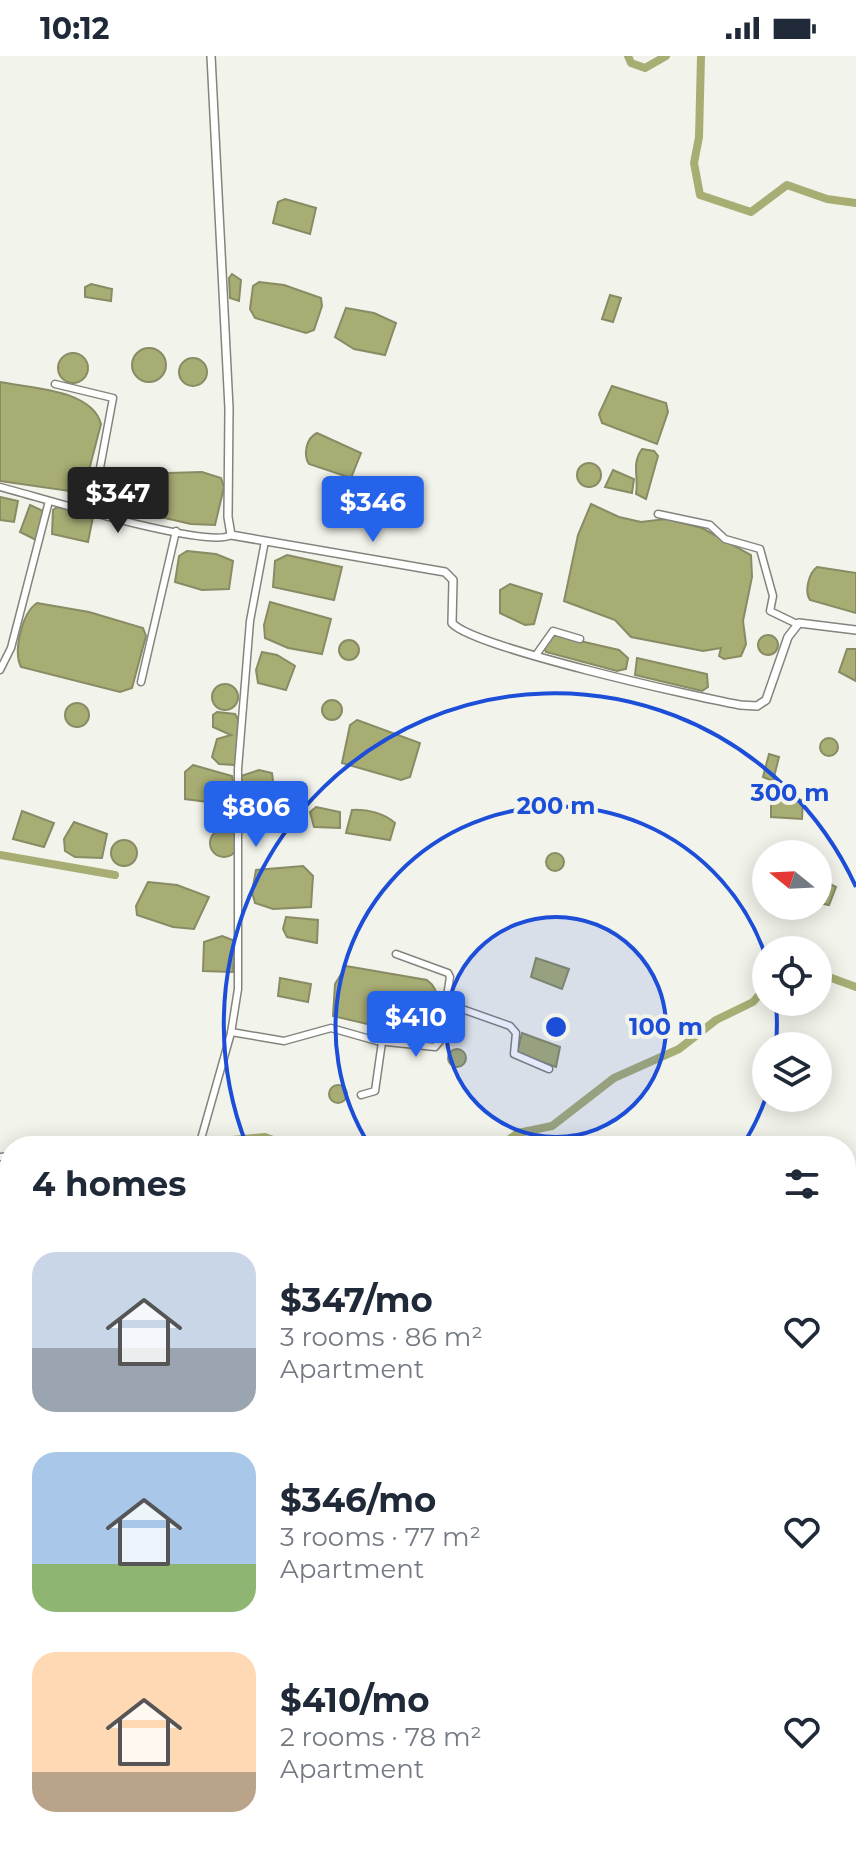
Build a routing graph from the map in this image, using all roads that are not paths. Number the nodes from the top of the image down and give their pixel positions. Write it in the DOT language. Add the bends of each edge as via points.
graph roads {
  1 [pos="211,56"];
  2 [pos="55,384"];
  3 [pos="0,487"];
  4 [pos="49,501"];
  5 [pos="92,511"];
  6 [pos="658,514"];
  7 [pos="176,531"];
  8 [pos="231,535"];
  9 [pos="265,541"];
  10 [pos="797,624"];
  11 [pos="856,630"];
  12 [pos="580,639"];
  13 [pos="536,655"];
  14 [pos="0,670"];
  15 [pos="141,682"];
  16 [pos="396,954"];
  17 [pos="448,1004"];
  18 [pos="231,1032"];
  19 [pos="382,1042"];
  20 [pos="549,1069"];
  21 [pos="361,1095"];
  22 [pos="202,1136"];
  1 -- 8 [label="street"];
  2 -- 5 [label="street" via="113,398"];
  3 -- 4 [label="street"];
  4 -- 5 [label="street"];
  4 -- 14 [label="street" via="11,648"];
  5 -- 7 [label="street"];
  6 -- 10 [label="street" via="710,525 725,539 760,549 773,596 770,611"];
  7 -- 8 [label="street" via="227,539"];
  7 -- 15 [label="street"];
  8 -- 9 [label="street"];
  9 -- 13 [label="street" via="445,572 453,580 450,613 455,626"];
  9 -- 18 [label="street" via="250,621 238,769 241,957"];
  10 -- 11 [label="street"];
  10 -- 13 [label="street" via="769,694 757,706"];
  12 -- 13 [label="street" via="553,631"];
  16 -- 17 [label="street" via="448,973"];
  17 -- 19 [label="street" via="435,1047"];
  17 -- 20 [label="street" via="510,1026 516,1033 514,1054"];
  18 -- 19 [label="street" via="284,1041 331,1028"];
  18 -- 22 [label="street"];
  19 -- 21 [label="street" via="375,1091"];
}
